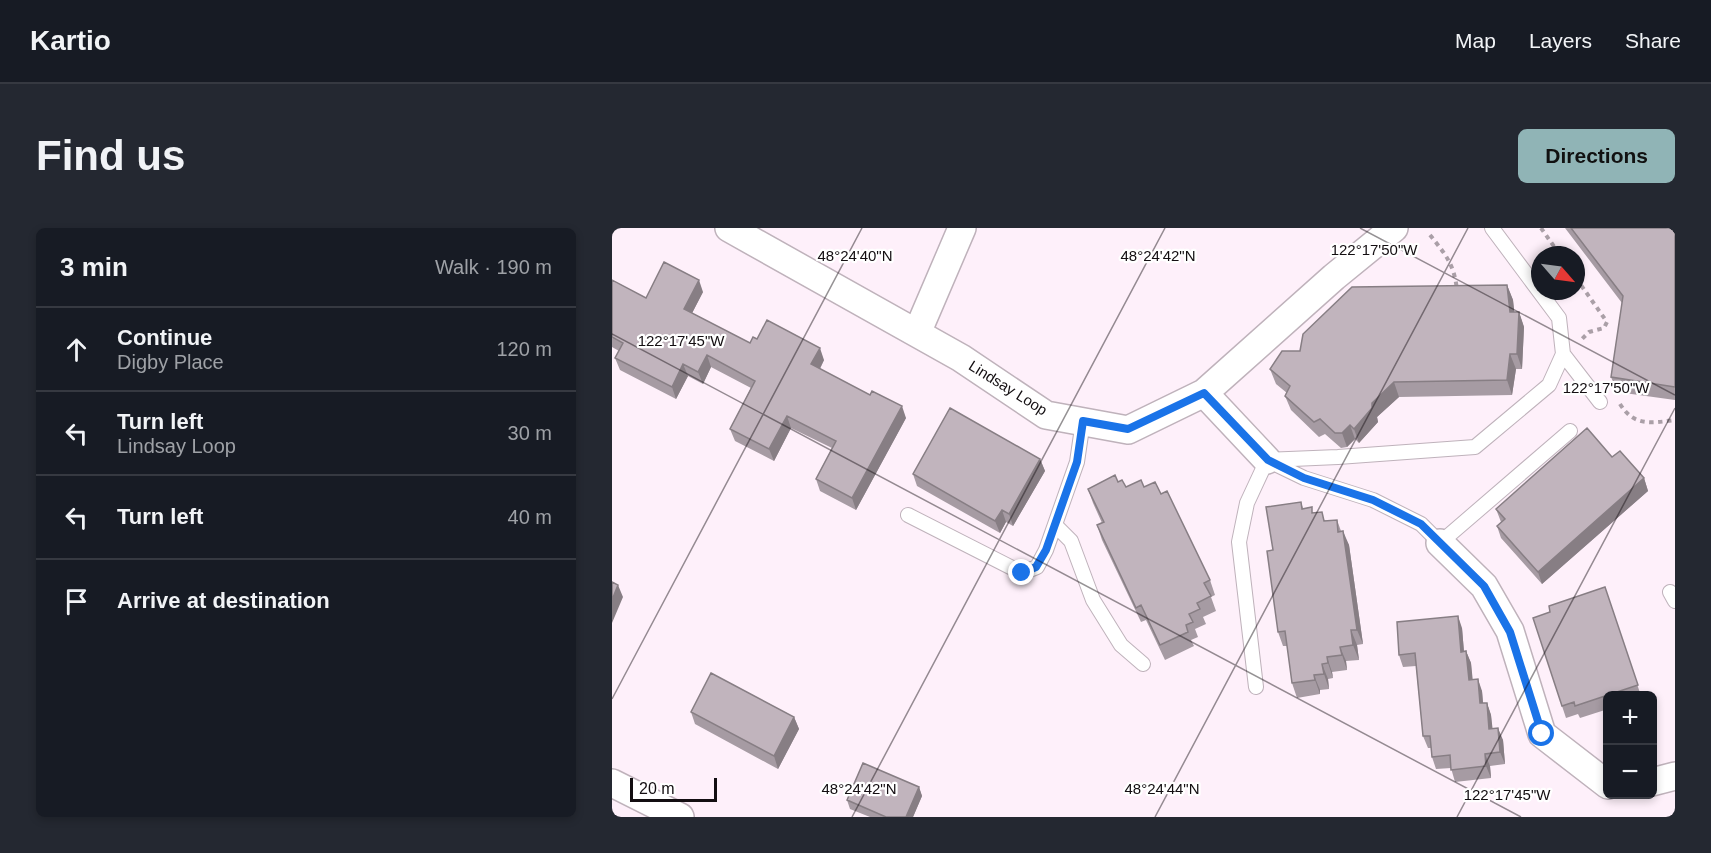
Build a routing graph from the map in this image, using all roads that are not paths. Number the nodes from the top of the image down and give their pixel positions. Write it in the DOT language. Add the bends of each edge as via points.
graph roads {
  1 [pos="729,228"];
  2 [pos="962,228"];
  3 [pos="1394,228"];
  4 [pos="1492,228"];
  5 [pos="917,333"];
  6 [pos="1563,354"];
  7 [pos="1204,393"];
  8 [pos="1600,402"];
  9 [pos="1083,421"];
  10 [pos="1570,431"];
  11 [pos="1268,460"];
  12 [pos="908,515"];
  13 [pos="1055,525"];
  14 [pos="1440,543"];
  15 [pos="1143,664"];
  16 [pos="1256,687"];
  17 [pos="1675,776"];
  18 [pos="1603,781"];
  19 [pos="1657,781"];
  20 [pos="612,783"];
  21 [pos="680,817"];
  1 -- 5 [label="street, Lindsay Loop"];
  2 -- 5 [label="street"];
  3 -- 7 [label="street, Lindsay Loop"];
  4 -- 6 [label="lane" via="1559,318"];
  5 -- 9 [label="street, Lindsay Loop" via="1046,415"];
  6 -- 8 [label="lane"];
  6 -- 11 [label="lane" via="1549,385 1475,447"];
  7 -- 9 [label="street, Lindsay Loop" via="1128,429"];
  7 -- 11 [label="street"];
  9 -- 13 [label="lane" via="1077,462"];
  10 -- 14 [label="lane"];
  11 -- 14 [label="lane" via="1304,478 1373,500 1421,524"];
  11 -- 16 [label="lane" via="1247,503 1239,542"];
  12 -- 13 [label="lane" via="1022,573 1036,567"];
  13 -- 15 [label="lane" via="1071,541 1093,600 1121,645"];
  14 -- 18 [label="street" via="1484,586 1510,632 1542,734"];
  17 -- 19 [label="street"];
  20 -- 21 [label="street"];
}
